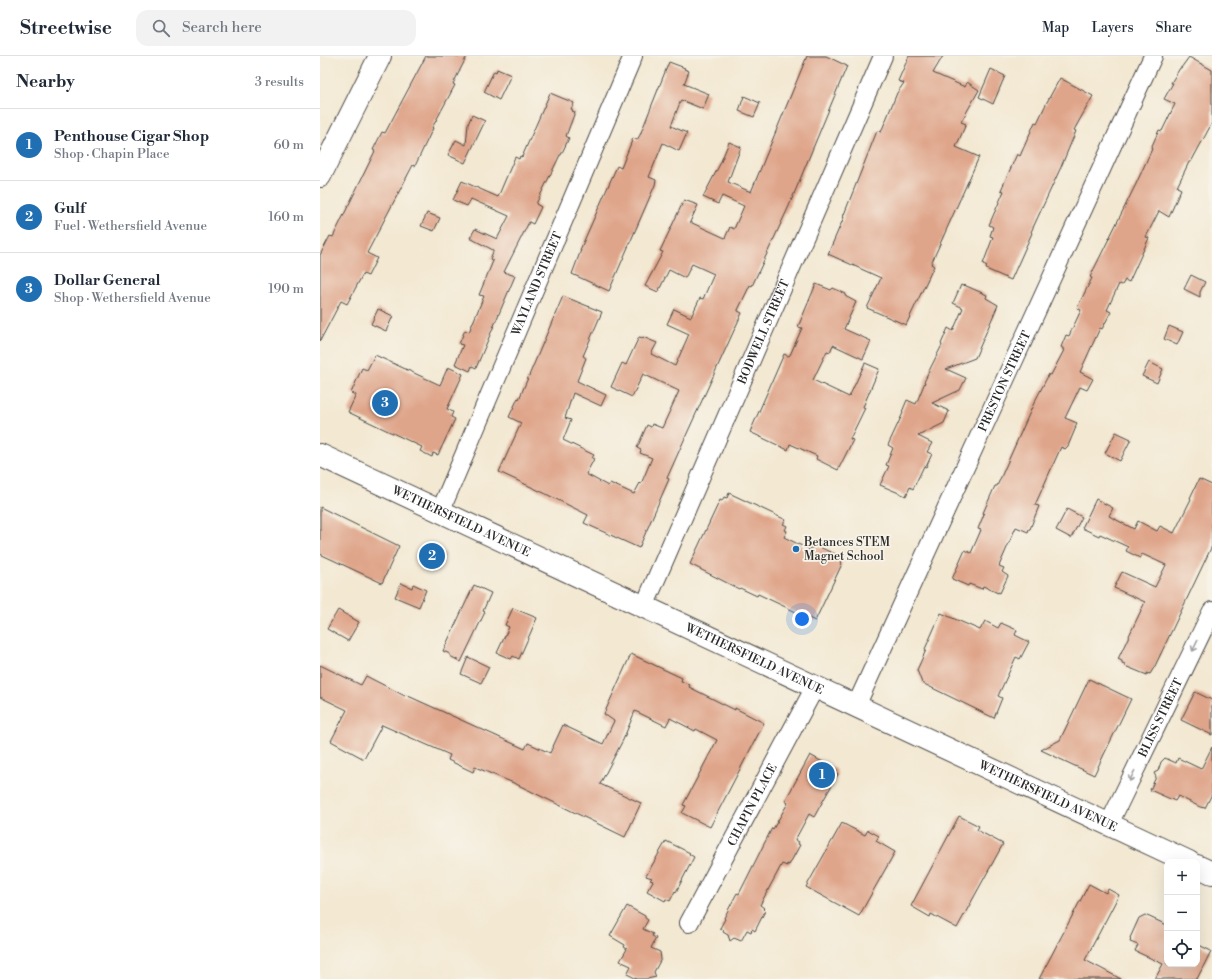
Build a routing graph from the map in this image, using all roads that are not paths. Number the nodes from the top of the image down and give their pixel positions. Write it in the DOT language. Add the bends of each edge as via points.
graph roads {
  1 [pos="380,56"];
  2 [pos="633,56"];
  3 [pos="883,56"];
  4 [pos="1153,56"];
  5 [pos="320,176"];
  6 [pos="320,455"];
  7 [pos="440,512"];
  8 [pos="644,607"];
  9 [pos="1212,611"];
  10 [pos="815,687"];
  11 [pos="856,706"];
  12 [pos="1109,824"];
  13 [pos="1183,859"];
  14 [pos="1200,867"];
  15 [pos="1212,873"];
  16 [pos="689,923"];
  1 -- 5 [label="main road"];
  2 -- 7 [label="street, WAYLAND STREET"];
  3 -- 8 [label="street, BODWELL STREET"];
  4 -- 11 [label="street, PRESTON STREET"];
  6 -- 7 [label="main road, WETHERSFIELD AVENUE"];
  7 -- 8 [label="main road, WETHERSFIELD AVENUE"];
  8 -- 10 [label="main road, WETHERSFIELD AVENUE"];
  9 -- 12 [label="street, BLISS STREET, one-way"];
  10 -- 11 [label="main road, WETHERSFIELD AVENUE"];
  10 -- 16 [label="street, CHAPIN PLACE"];
  11 -- 12 [label="main road, WETHERSFIELD AVENUE"];
  12 -- 13 [label="main road, WETHERSFIELD AVENUE"];
  14 -- 15 [label="main road"];
}
